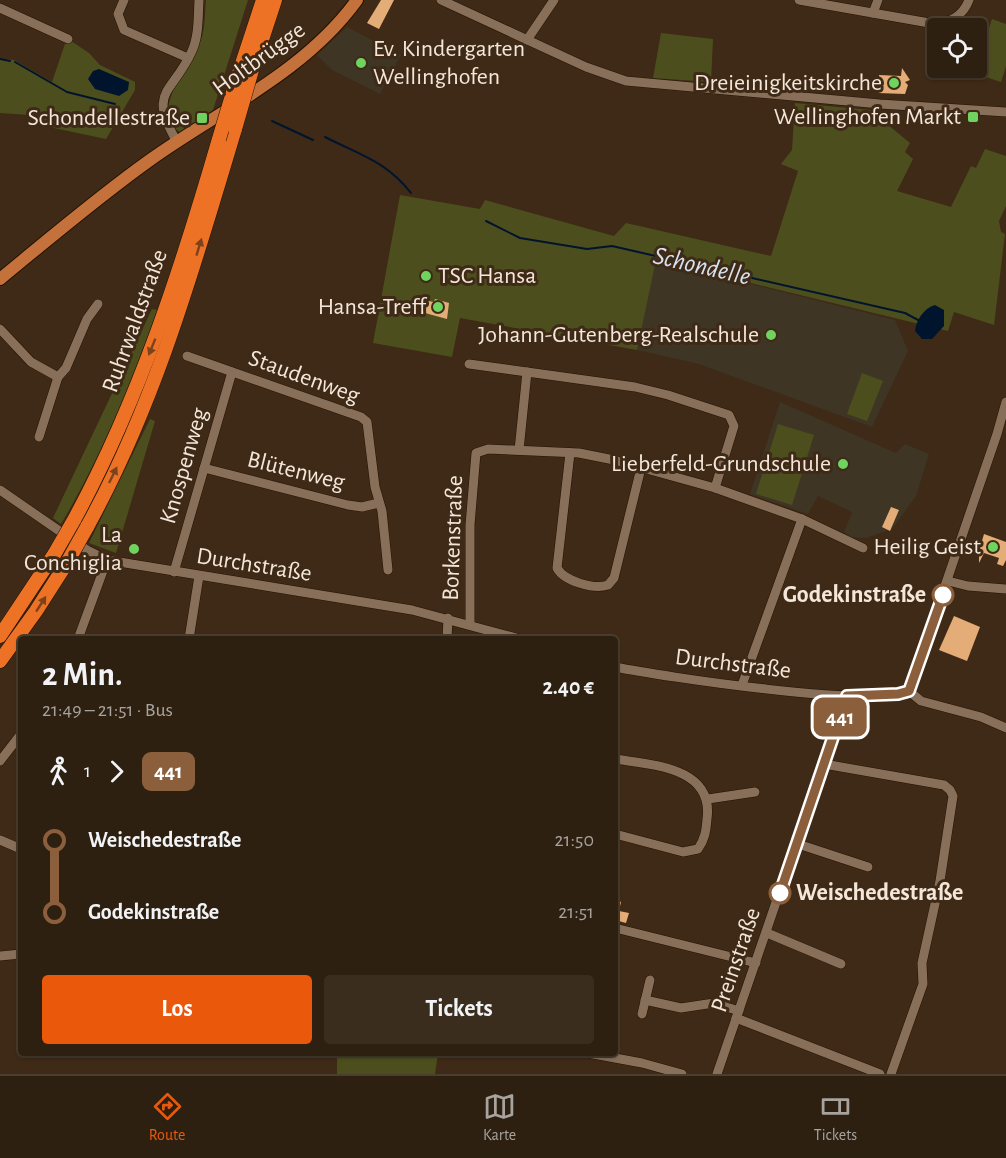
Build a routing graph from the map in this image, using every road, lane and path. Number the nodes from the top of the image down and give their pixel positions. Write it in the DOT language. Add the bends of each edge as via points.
graph roads {
  1 [pos="124,0"];
  2 [pos="200,0"];
  3 [pos="262,0"];
  4 [pos="275,0"];
  5 [pos="357,0"];
  6 [pos="441,0"];
  7 [pos="554,0"];
  8 [pos="800,0"];
  9 [pos="878,0"];
  10 [pos="969,0"];
  11 [pos="0,8"];
  12 [pos="873,13"];
  13 [pos="68,39"];
  14 [pos="527,40"];
  15 [pos="188,58"];
  16 [pos="1006,112"];
  17 [pos="177,142"];
  18 [pos="0,279"];
  19 [pos="98,304"];
  20 [pos="0,329"];
  21 [pos="187,356"];
  22 [pos="469,364"];
  23 [pos="232,372"];
  24 [pos="527,372"];
  25 [pos="58,377"];
  26 [pos="1006,402"];
  27 [pos="39,436"];
  28 [pos="519,450"];
  29 [pos="570,453"];
  30 [pos="204,468"];
  31 [pos="640,468"];
  32 [pos="716,488"];
  33 [pos="0,490"];
  34 [pos="379,503"];
  35 [pos="802,519"];
  36 [pos="863,548"];
  37 [pos="107,560"];
  38 [pos="388,570"];
  39 [pos="174,572"];
  40 [pos="199,576"];
  41 [pos="948,581"];
  42 [pos="1006,589"];
  43 [pos="448,618"];
  44 [pos="470,624"];
  45 [pos="0,636"];
  46 [pos="79,636"];
  47 [pos="189,636"];
  48 [pos="447,636"];
  49 [pos="510,636"];
  50 [pos="0,661"];
  51 [pos="618,667"];
  52 [pos="742,685"];
  53 [pos="909,691"];
  54 [pos="847,696"];
  55 [pos="1006,728"];
  56 [pos="18,738"];
  57 [pos="618,760"];
  58 [pos="0,761"];
  59 [pos="824,764"];
  60 [pos="755,792"];
  61 [pos="708,799"];
  62 [pos="618,835"];
  63 [pos="0,840"];
  64 [pos="798,844"];
  65 [pos="18,848"];
  66 [pos="868,867"];
  67 [pos="618,929"];
  68 [pos="767,933"];
  69 [pos="18,954"];
  70 [pos="0,956"];
  71 [pos="756,963"];
  72 [pos="841,964"];
  73 [pos="650,980"];
  74 [pos="645,1000"];
  75 [pos="642,1014"];
  76 [pos="737,1015"];
  77 [pos="601,1056"];
  78 [pos="682,1074"];
  79 [pos="717,1074"];
  80 [pos="880,1074"];
  81 [pos="891,1074"];
  1 -- 15 [label="street" via="118,14 124,30"];
  2 -- 15 [label="street" via="195,41"];
  3 -- 45 [label="highway, Ruhrwaldstraße, one-way, bridge" via="181,268 120,427 74,520"];
  50 -- 4 [label="highway, Ruhrwaldstraße, one-way, bridge" via="87,528 159,369"];
  5 -- 17 [label="main road, Holtbrügge" via="336,27 300,59"];
  6 -- 14 [label="street"];
  7 -- 14 [label="street"];
  8 -- 12 [label="street"];
  9 -- 12 [label="street"];
  10 -- 12 [label="street" via="963,12 945,23"];
  11 -- 13 [label="street"];
  14 -- 16 [label="street" via="608,77 626,81"];
  15 -- 17 [label="street" via="163,104 164,119"];
  17 -- 18 [label="main road, Holtbrügge"];
  19 -- 25 [label="street"];
  20 -- 25 [label="street" via="31,362"];
  21 -- 23 [label="street, Staudenweg"];
  22 -- 24 [label="street"];
  23 -- 30 [label="street, Knospenweg"];
  23 -- 34 [label="street, Staudenweg" via="362,417 367,422"];
  24 -- 28 [label="street"];
  24 -- 32 [label="street" via="635,387 729,415 734,426"];
  25 -- 27 [label="street"];
  26 -- 41 [label="street"];
  28 -- 29 [label="street"];
  28 -- 44 [label="street, Borkenstraße" via="488,449 476,453 470,525"];
  29 -- 31 [label="street" via="604,457"];
  29 -- 31 [label="street" via="556,568 564,577 599,587 614,578"];
  30 -- 34 [label="street, Blütenweg" via="348,506"];
  30 -- 39 [label="street, Knospenweg"];
  31 -- 32 [label="street"];
  32 -- 35 [label="street"];
  33 -- 37 [label="street, Durchstraße"];
  34 -- 38 [label="street, Staudenweg"];
  35 -- 36 [label="street"];
  35 -- 52 [label="street"];
  37 -- 39 [label="street, Durchstraße"];
  37 -- 46 [label="street"];
  39 -- 40 [label="street, Durchstraße"];
  40 -- 43 [label="street, Durchstraße"];
  40 -- 47 [label="street"];
  41 -- 42 [label="street"];
  41 -- 53 [label="street"];
  43 -- 44 [label="street, Durchstraße"];
  43 -- 48 [label="street"];
  44 -- 49 [label="street, Durchstraße"];
  51 -- 52 [label="street, Durchstraße"];
  52 -- 54 [label="street, Durchstraße"];
  53 -- 54 [label="street"];
  53 -- 55 [label="street" via="921,701"];
  54 -- 59 [label="street, Preinstraße"];
  56 -- 58 [label="street"];
  57 -- 61 [label="street" via="674,770 689,777"];
  59 -- 64 [label="street, Preinstraße"];
  59 -- 81 [label="street" via="944,785 953,796 922,963 923,984"];
  60 -- 61 [label="street"];
  61 -- 62 [label="street" via="705,840 698,849 683,852"];
  63 -- 65 [label="street"];
  64 -- 66 [label="street"];
  64 -- 68 [label="street, Preinstraße"];
  67 -- 71 [label="street"];
  68 -- 71 [label="street, Preinstraße"];
  68 -- 72 [label="street"];
  69 -- 70 [label="street"];
  71 -- 76 [label="street, Preinstraße"];
  73 -- 74 [label="street"];
  74 -- 75 [label="street"];
  74 -- 76 [label="street" via="681,1008 714,1003"];
  76 -- 79 [label="street, Preinstraße"];
  76 -- 80 [label="street"];
  77 -- 78 [label="street"];
}
